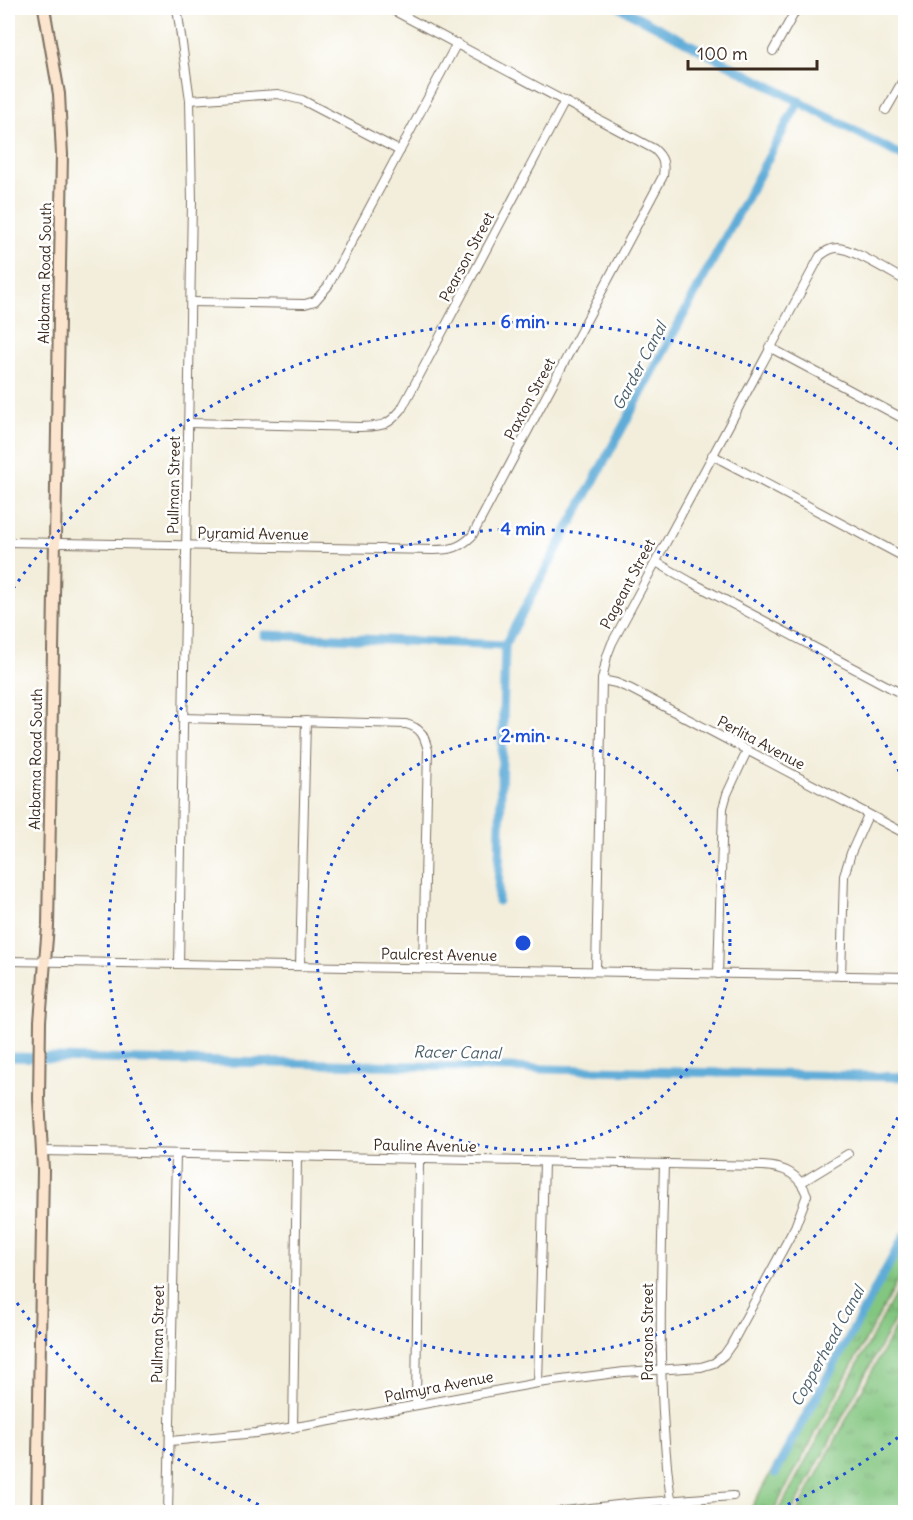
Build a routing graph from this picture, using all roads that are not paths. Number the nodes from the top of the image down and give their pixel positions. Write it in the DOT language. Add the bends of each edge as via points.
graph roads {
  1 [pos="44,8"];
  2 [pos="177,8"];
  3 [pos="389,8"];
  4 [pos="797,8"];
  5 [pos="458,43"];
  6 [pos="773,51"];
  7 [pos="906,75"];
  8 [pos="190,100"];
  9 [pos="565,101"];
  10 [pos="886,110"];
  11 [pos="400,151"];
  12 [pos="906,281"];
  13 [pos="192,302"];
  14 [pos="770,347"];
  15 [pos="906,420"];
  16 [pos="189,423"];
  17 [pos="712,455"];
  18 [pos="8,542"];
  19 [pos="54,543"];
  20 [pos="186,546"];
  21 [pos="462,546"];
  22 [pos="906,558"];
  23 [pos="656,562"];
  24 [pos="602,680"];
  25 [pos="906,696"];
  26 [pos="183,718"];
  27 [pos="306,721"];
  28 [pos="747,751"];
  29 [pos="868,815"];
  30 [pos="906,834"];
  31 [pos="8,961"];
  32 [pos="46,962"];
  33 [pos="179,964"];
  34 [pos="300,966"];
  35 [pos="423,967"];
  36 [pos="596,971"];
  37 [pos="718,974"];
  38 [pos="841,976"];
  39 [pos="906,977"];
  40 [pos="43,1151"];
  41 [pos="848,1154"];
  42 [pos="176,1155"];
  43 [pos="297,1157"];
  44 [pos="419,1160"];
  45 [pos="544,1162"];
  46 [pos="664,1164"];
  47 [pos="802,1182"];
  48 [pos="661,1368"];
  49 [pos="538,1383"];
  50 [pos="416,1405"];
  51 [pos="293,1428"];
  52 [pos="171,1441"];
  53 [pos="733,1496"];
  54 [pos="671,1500"];
  55 [pos="37,1512"];
  56 [pos="168,1512"];
  57 [pos="555,1512"];
  1 -- 19 [label="street, Alabama Road South" via="58,94 62,154"];
  2 -- 8 [label="street, Pullman Street"];
  3 -- 5 [label="street"];
  4 -- 6 [label="street"];
  5 -- 9 [label="street"];
  5 -- 11 [label="street"];
  7 -- 10 [label="street"];
  8 -- 11 [label="street" via="292,96"];
  8 -- 13 [label="street, Pullman Street"];
  9 -- 16 [label="street, Pearson Street" via="406,400 390,423 360,427"];
  9 -- 21 [label="street, Paxton Street" via="654,149 665,166 663,176 472,536"];
  11 -- 13 [label="street" via="328,286 315,301"];
  12 -- 14 [label="street, Pageant Street" via="848,251 828,250 814,265"];
  13 -- 16 [label="street, Pullman Street"];
  14 -- 15 [label="street"];
  14 -- 17 [label="street, Pageant Street"];
  16 -- 20 [label="street, Pullman Street"];
  17 -- 22 [label="street"];
  17 -- 23 [label="street, Pageant Street"];
  18 -- 19 [label="street, Pyramid Avenue"];
  19 -- 20 [label="street, Pyramid Avenue"];
  19 -- 32 [label="street, Alabama Road South"];
  20 -- 21 [label="street, Pyramid Avenue" via="448,550"];
  20 -- 26 [label="street, Pullman Street"];
  23 -- 24 [label="street, Pageant Street" via="612,643"];
  23 -- 25 [label="street"];
  24 -- 28 [label="street, Perlita Avenue" via="631,689"];
  24 -- 36 [label="street, Pageant Street"];
  26 -- 27 [label="street"];
  26 -- 33 [label="street, Pullman Street"];
  27 -- 34 [label="street"];
  27 -- 35 [label="street" via="406,724 424,734 428,750"];
  28 -- 29 [label="street, Perlita Avenue"];
  28 -- 37 [label="street" via="723,808"];
  29 -- 30 [label="street, Perlita Avenue"];
  29 -- 38 [label="street" via="844,876"];
  31 -- 32 [label="street, Paulcrest Avenue"];
  32 -- 33 [label="street, Paulcrest Avenue"];
  32 -- 40 [label="street, Alabama Road South" via="39,1072"];
  33 -- 34 [label="street, Paulcrest Avenue"];
  34 -- 35 [label="street, Paulcrest Avenue"];
  35 -- 36 [label="street, Paulcrest Avenue"];
  36 -- 37 [label="street, Paulcrest Avenue"];
  37 -- 38 [label="street, Paulcrest Avenue"];
  38 -- 39 [label="street, Paulcrest Avenue"];
  40 -- 42 [label="street, Pauline Avenue"];
  40 -- 55 [label="street, Alabama Road South"];
  41 -- 47 [label="street"];
  42 -- 43 [label="street, Pauline Avenue"];
  42 -- 52 [label="street, Pullman Street"];
  43 -- 44 [label="street, Pauline Avenue"];
  43 -- 51 [label="street"];
  44 -- 45 [label="street, Pauline Avenue"];
  44 -- 50 [label="street"];
  45 -- 46 [label="street, Pauline Avenue"];
  45 -- 49 [label="street"];
  46 -- 47 [label="street, Pauline Avenue" via="775,1166 790,1171"];
  46 -- 48 [label="street, Parsons Street"];
  47 -- 48 [label="street, Palmyra Avenue" via="807,1194 795,1227 724,1355 701,1366"];
  48 -- 49 [label="street, Palmyra Avenue"];
  48 -- 54 [label="street, Parsons Street"];
  49 -- 50 [label="street, Palmyra Avenue"];
  50 -- 51 [label="street, Palmyra Avenue"];
  51 -- 52 [label="street, Palmyra Avenue"];
  52 -- 56 [label="street, Pullman Street"];
  53 -- 54 [label="street"];
  54 -- 57 [label="street"];
}
